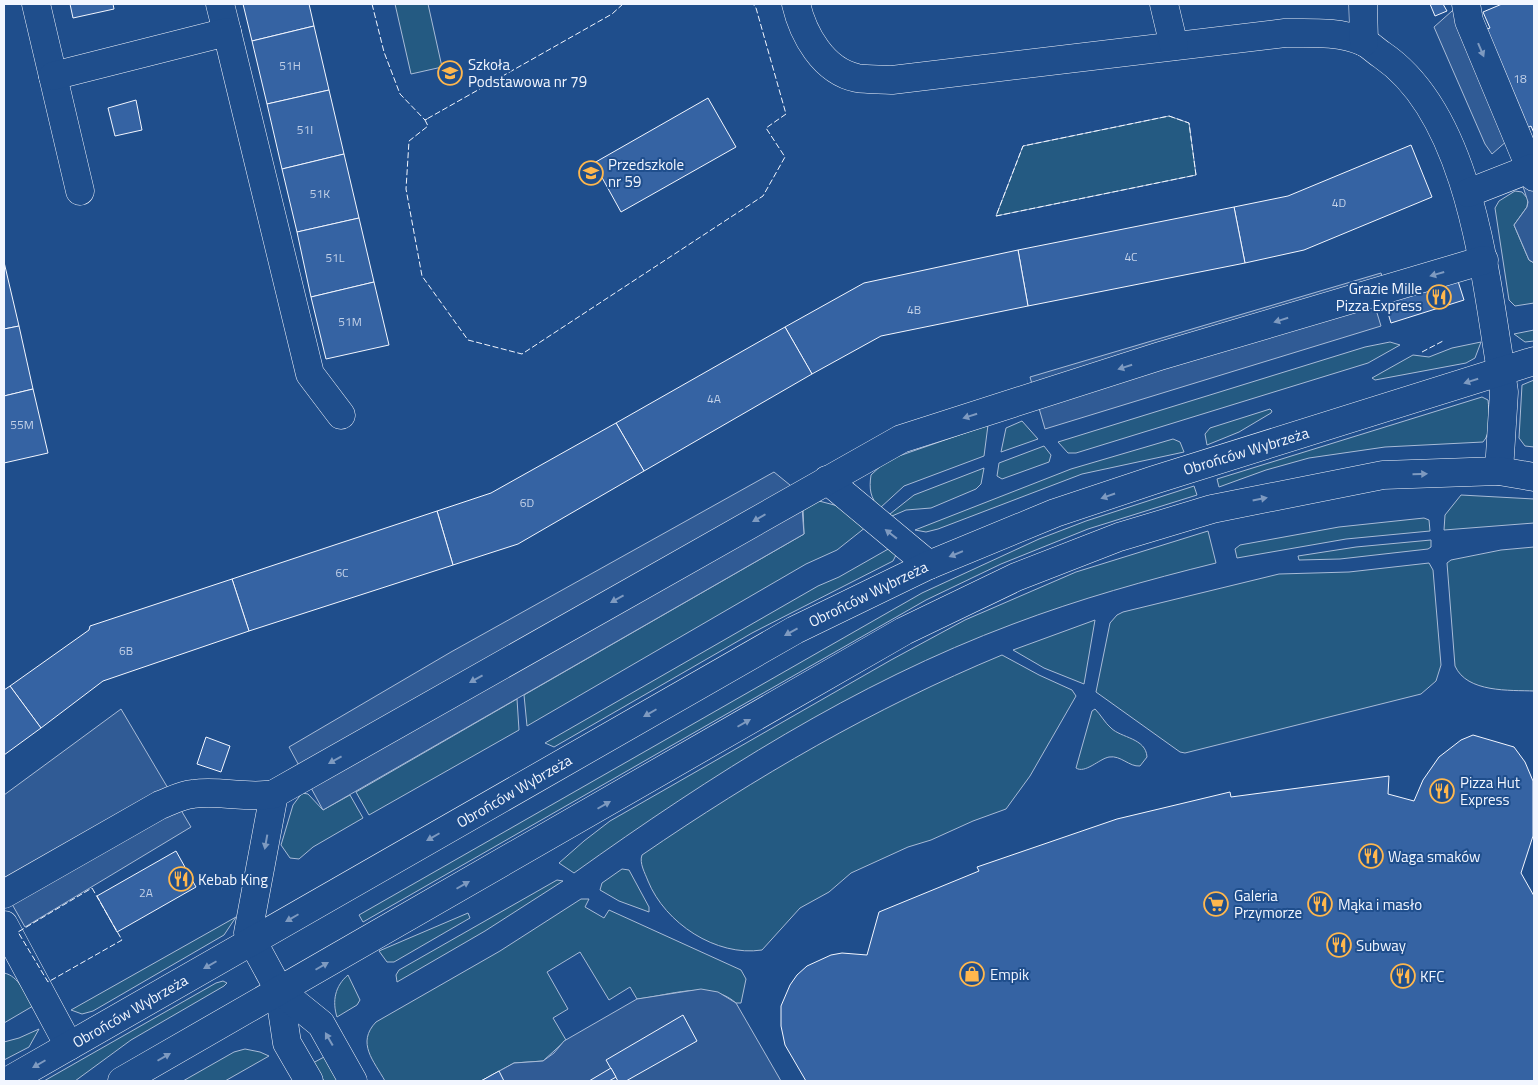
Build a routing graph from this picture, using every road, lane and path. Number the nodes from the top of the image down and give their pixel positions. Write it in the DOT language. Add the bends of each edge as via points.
graph roads {
  1 [pos="36,4"];
  2 [pos="220,4"];
  3 [pos="796,4"];
  4 [pos="1164,4"];
  5 [pos="1362,4"];
  6 [pos="1466,4"];
  7 [pos="228,32"];
  8 [pos="1364,42"];
  9 [pos="1174,46"];
  10 [pos="53,76"];
  11 [pos="1533,172"];
  12 [pos="80,190"];
  13 [pos="1468,194"];
  14 [pos="1484,260"];
  15 [pos="1534,361"];
  16 [pos="1501,371"];
  17 [pos="340,415"];
  18 [pos="1499,471"];
  19 [pos="1534,477"];
  20 [pos="827,480"];
  21 [pos="929,564"];
  22 [pos="274,794"];
  23 [pos="4,894"];
  24 [pos="7,941"];
  25 [pos="252,941"];
  26 [pos="279,990"];
  27 [pos="70,1046"];
  28 [pos="8,1081"];
  29 [pos="122,1081"];
  30 [pos="309,1081"];
  31 [pos="353,1081"];
  1 -- 10 [label="main road"];
  2 -- 7 [label="main road"];
  3 -- 9 [label="main road" via="804,31 816,48 829,63 858,78 892,80"];
  4 -- 9 [label="main road"];
  5 -- 8 [label="main road"];
  6 -- 11 [label="main road, one-way" via="1469,21"];
  7 -- 10 [label="main road"];
  7 -- 17 [label="main road" via="310,374"];
  8 -- 9 [label="main road" via="1332,33 1285,33"];
  8 -- 13 [label="main road" via="1395,63 1416,86 1442,128"];
  10 -- 12 [label="main road"];
  11 -- 13 [label="main road"];
  13 -- 14 [label="main road"];
  14 -- 16 [label="main road"];
  14 -- 20 [label="main road, one-way" via="1160,356 901,439"];
  15 -- 16 [label="main road, Obrońców Wybrzeża"];
  16 -- 18 [label="main road" via="1504,392"];
  16 -- 21 [label="main road, Obrońców Wybrzeża, one-way" via="1055,513"];
  18 -- 19 [label="main road"];
  26 -- 18 [label="main road, one-way" via="904,631 1016,577 1119,537 1212,509 1383,475"];
  21 -- 20 [label="main road, one-way"];
  20 -- 22 [label="main road, one-way"];
  21 -- 25 [label="main road, Obrońców Wybrzeża, one-way" via="795,630"];
  22 -- 23 [label="main road" via="205,793 183,796 160,805"];
  22 -- 25 [label="main road, one-way" via="248,933"];
  24 -- 27 [label="main road"];
  25 -- 26 [label="main road"];
  25 -- 27 [label="main road, Obrońców Wybrzeża, one-way"];
  29 -- 26 [label="main road, one-way"];
  26 -- 30 [label="main road" via="288,1043"];
  31 -- 26 [label="main road, one-way" via="321,1024"];
  27 -- 28 [label="main road, Obrońców Wybrzeża, one-way"];
}
